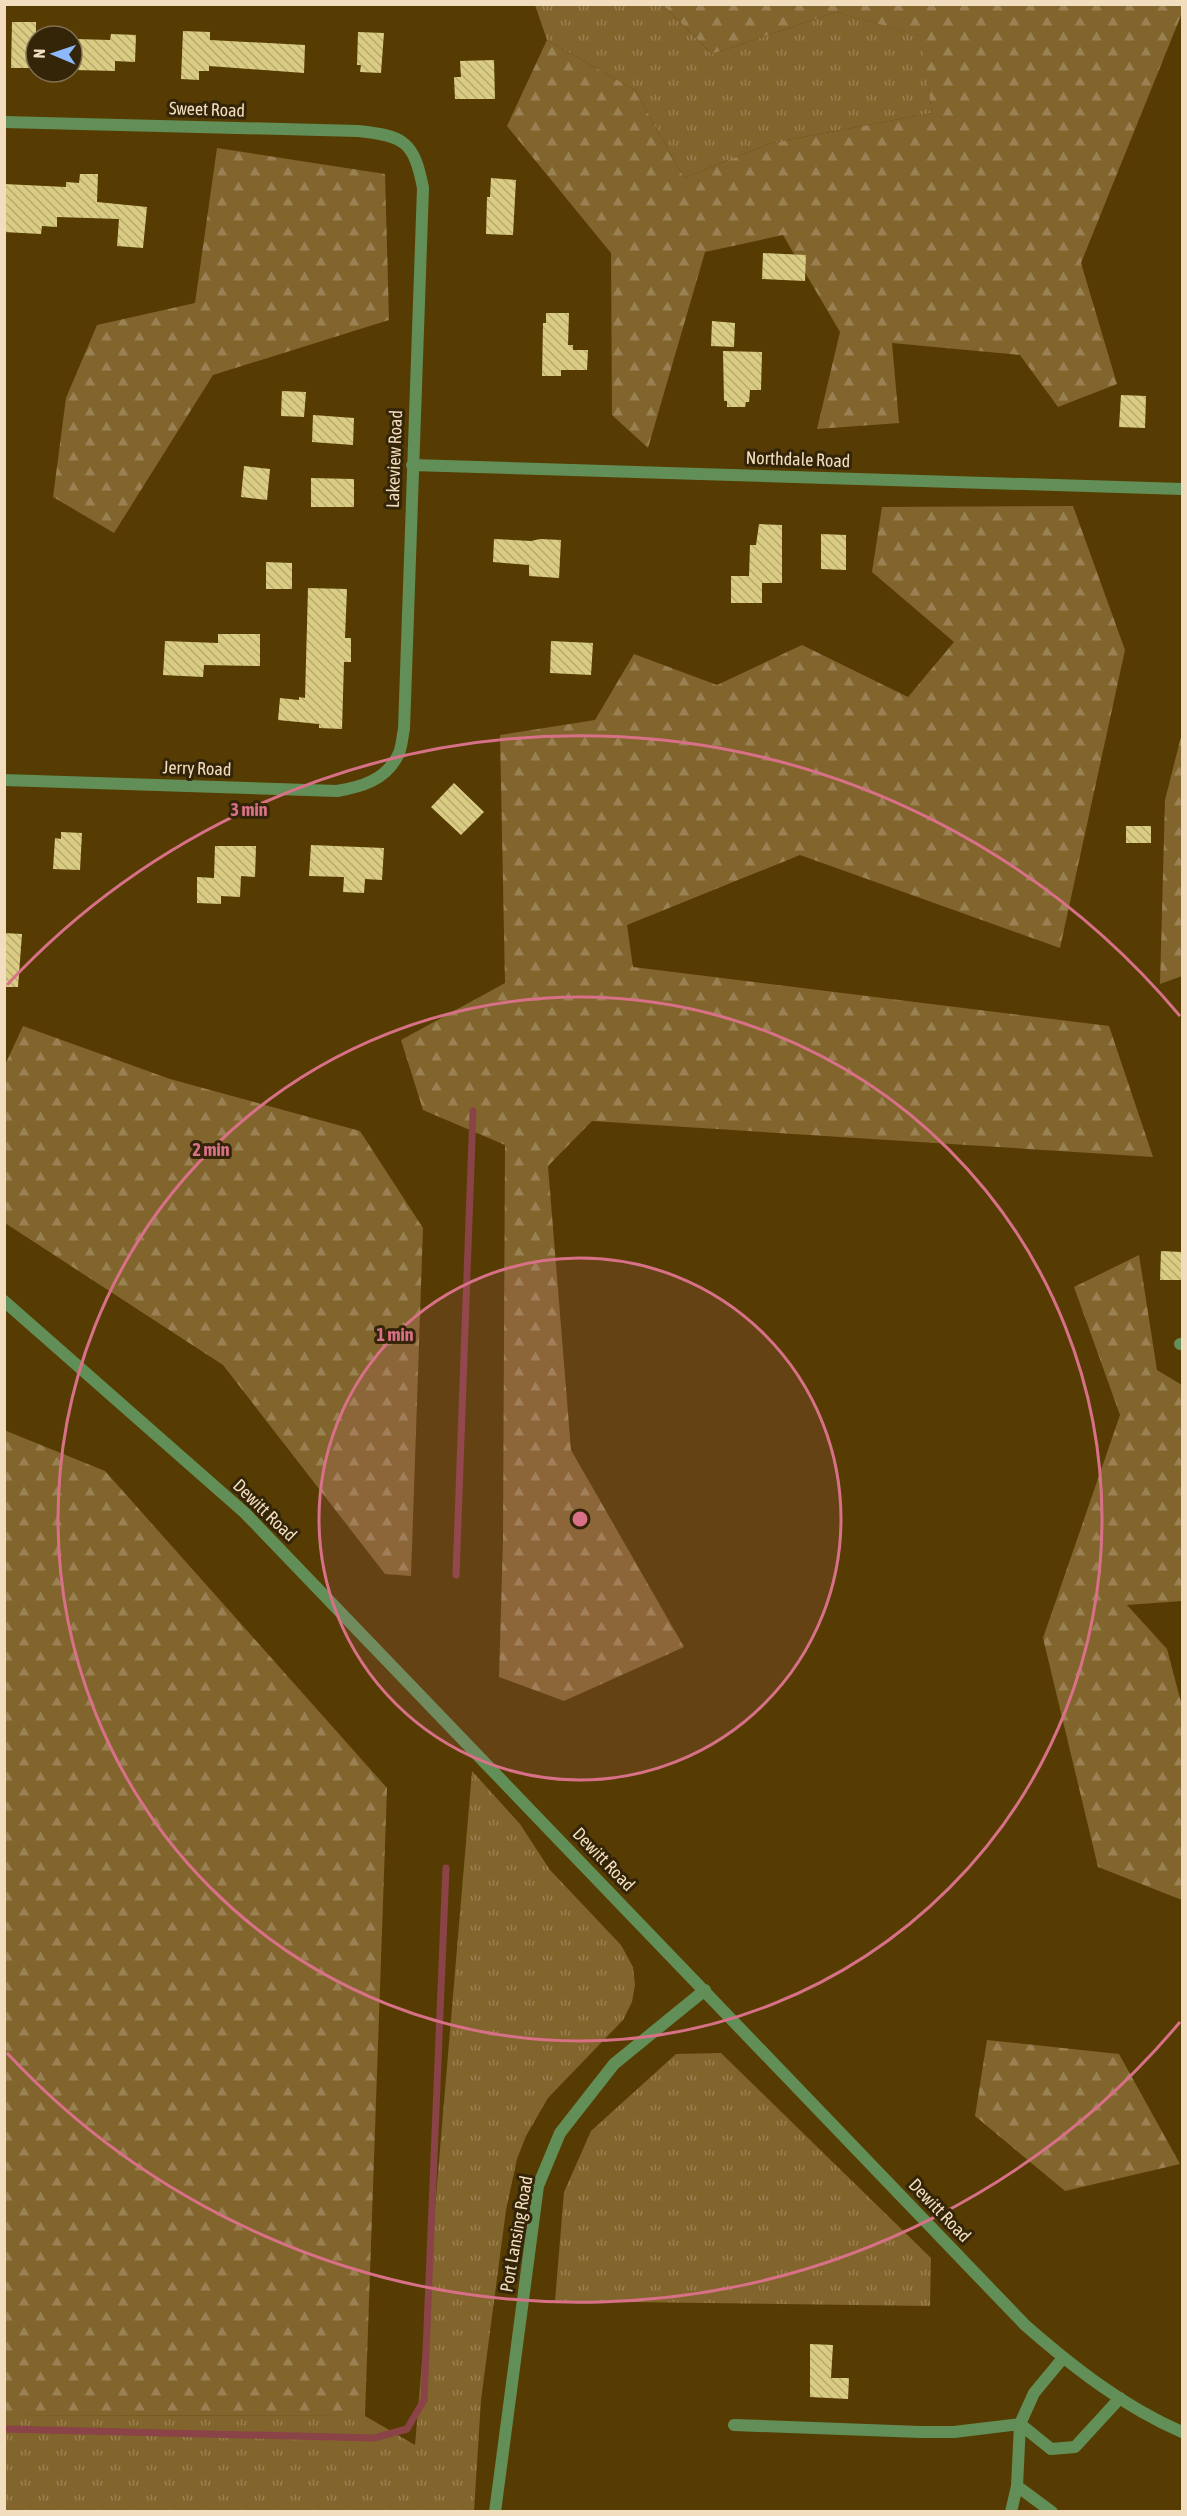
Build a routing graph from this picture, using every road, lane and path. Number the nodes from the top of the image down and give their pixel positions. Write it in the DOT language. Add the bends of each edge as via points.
graph roads {
  1 [pos="4,122"];
  2 [pos="406,143"];
  3 [pos="412,465"];
  4 [pos="1182,489"];
  5 [pos="384,773"];
  6 [pos="4,780"];
  7 [pos="4,1301"];
  8 [pos="705,1990"];
  9 [pos="1063,2358"];
  10 [pos="1120,2398"];
  11 [pos="734,2424"];
  12 [pos="1020,2424"];
  13 [pos="1182,2432"];
  14 [pos="1017,2486"];
  15 [pos="495,2511"];
  16 [pos="1011,2511"];
  17 [pos="1052,2511"];
  1 -- 2 [label="street, Sweet Road" via="358,131 383,134"];
  2 -- 3 [label="street, Lakeview Road" via="418,163 423,188"];
  3 -- 4 [label="street, Northdale Road"];
  3 -- 5 [label="street, Lakeview Road" via="404,729 398,756"];
  5 -- 6 [label="street, Jerry Road" via="363,787 337,791"];
  7 -- 8 [label="street, Dewitt Road" via="245,1513"];
  8 -- 9 [label="street, Dewitt Road" via="1025,2325"];
  8 -- 15 [label="street, Port Lansing Road" via="614,2064 560,2133 538,2186"];
  9 -- 10 [label="street, Dewitt Road"];
  9 -- 12 [label="street" via="1034,2393"];
  10 -- 12 [label="street" via="1075,2447 1051,2449"];
  10 -- 13 [label="street, Dewitt Road"];
  11 -- 12 [label="street" via="954,2432"];
  12 -- 14 [label="street"];
  14 -- 16 [label="street"];
  14 -- 17 [label="street"];
}
